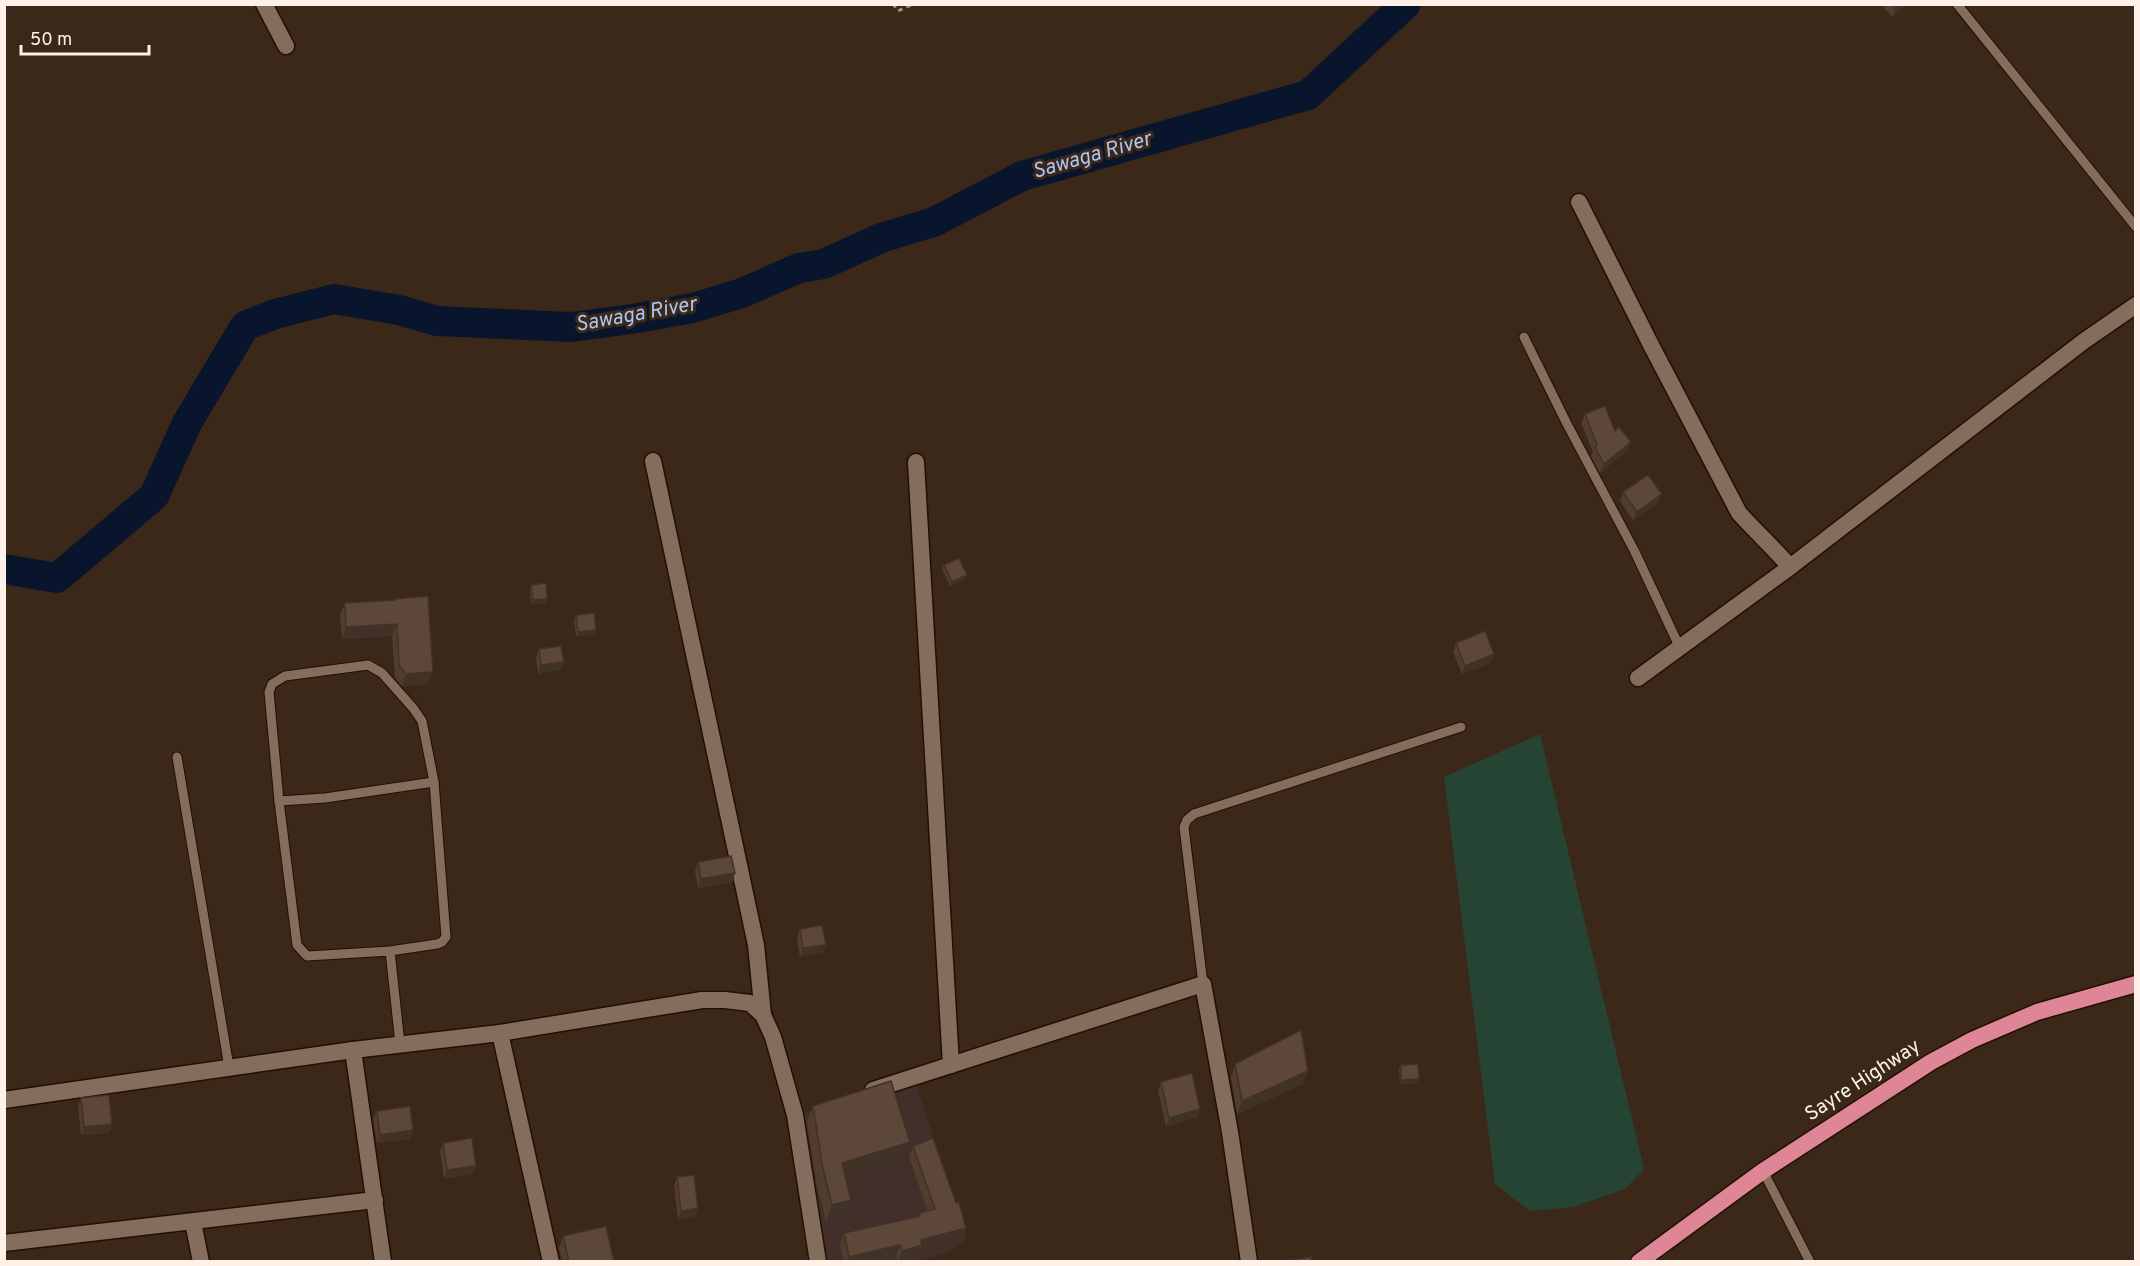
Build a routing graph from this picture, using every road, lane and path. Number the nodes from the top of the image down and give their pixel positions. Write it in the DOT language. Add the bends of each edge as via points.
graph roads {
  1 [pos="264,4"];
  2 [pos="893,4"];
  3 [pos="913,4"];
  4 [pos="1957,4"];
  5 [pos="286,46"];
  6 [pos="1579,202"];
  7 [pos="2136,227"];
  8 [pos="2136,305"];
  9 [pos="1524,337"];
  10 [pos="653,461"];
  11 [pos="916,462"];
  12 [pos="1790,567"];
  13 [pos="1680,648"];
  14 [pos="1638,678"];
  15 [pos="1461,727"];
  16 [pos="177,757"];
  17 [pos="434,782"];
  18 [pos="279,801"];
  19 [pos="390,951"];
  20 [pos="1203,984"];
  21 [pos="2136,984"];
  22 [pos="764,1014"];
  23 [pos="500,1033"];
  24 [pos="400,1044"];
  25 [pos="353,1050"];
  26 [pos="951,1065"];
  27 [pos="229,1067"];
  28 [pos="862,1094"];
  29 [pos="4,1100"];
  30 [pos="1763,1171"];
  31 [pos="375,1200"];
  32 [pos="193,1222"];
  33 [pos="4,1243"];
  34 [pos="201,1262"];
  35 [pos="384,1262"];
  36 [pos="550,1262"];
  37 [pos="818,1262"];
  38 [pos="1249,1262"];
  39 [pos="1638,1262"];
  40 [pos="1810,1262"];
  1 -- 5 [label="street"];
  2 -- 3 [label="path" via="898,11"];
  4 -- 7 [label="lane"];
  6 -- 12 [label="street" via="1739,513"];
  8 -- 12 [label="street"];
  9 -- 13 [label="lane"];
  10 -- 22 [label="street" via="756,945"];
  11 -- 26 [label="street"];
  12 -- 13 [label="street"];
  13 -- 14 [label="street"];
  15 -- 20 [label="lane" via="1194,814 1186,820"];
  16 -- 27 [label="lane"];
  17 -- 18 [label="lane"];
  17 -- 18 [label="lane" via="422,721 382,673 368,665 285,676 272,684 269,692"];
  17 -- 19 [label="lane" via="446,938 437,945"];
  18 -- 19 [label="lane" via="297,945 301,951 307,956"];
  19 -- 24 [label="lane"];
  20 -- 26 [label="street"];
  20 -- 38 [label="street"];
  21 -- 30 [label="highway, Sayre Highway" via="2037,1012 1972,1040 1931,1062"];
  22 -- 23 [label="street" via="750,1003 702,1000"];
  22 -- 37 [label="street" via="801,1113"];
  23 -- 24 [label="street"];
  23 -- 36 [label="street"];
  24 -- 25 [label="street"];
  25 -- 27 [label="street"];
  25 -- 31 [label="street"];
  26 -- 28 [label="street"];
  27 -- 29 [label="street"];
  30 -- 39 [label="highway, Sayre Highway"];
  30 -- 40 [label="lane"];
  31 -- 32 [label="street"];
  31 -- 35 [label="street"];
  32 -- 33 [label="street"];
  32 -- 34 [label="street"];
}
